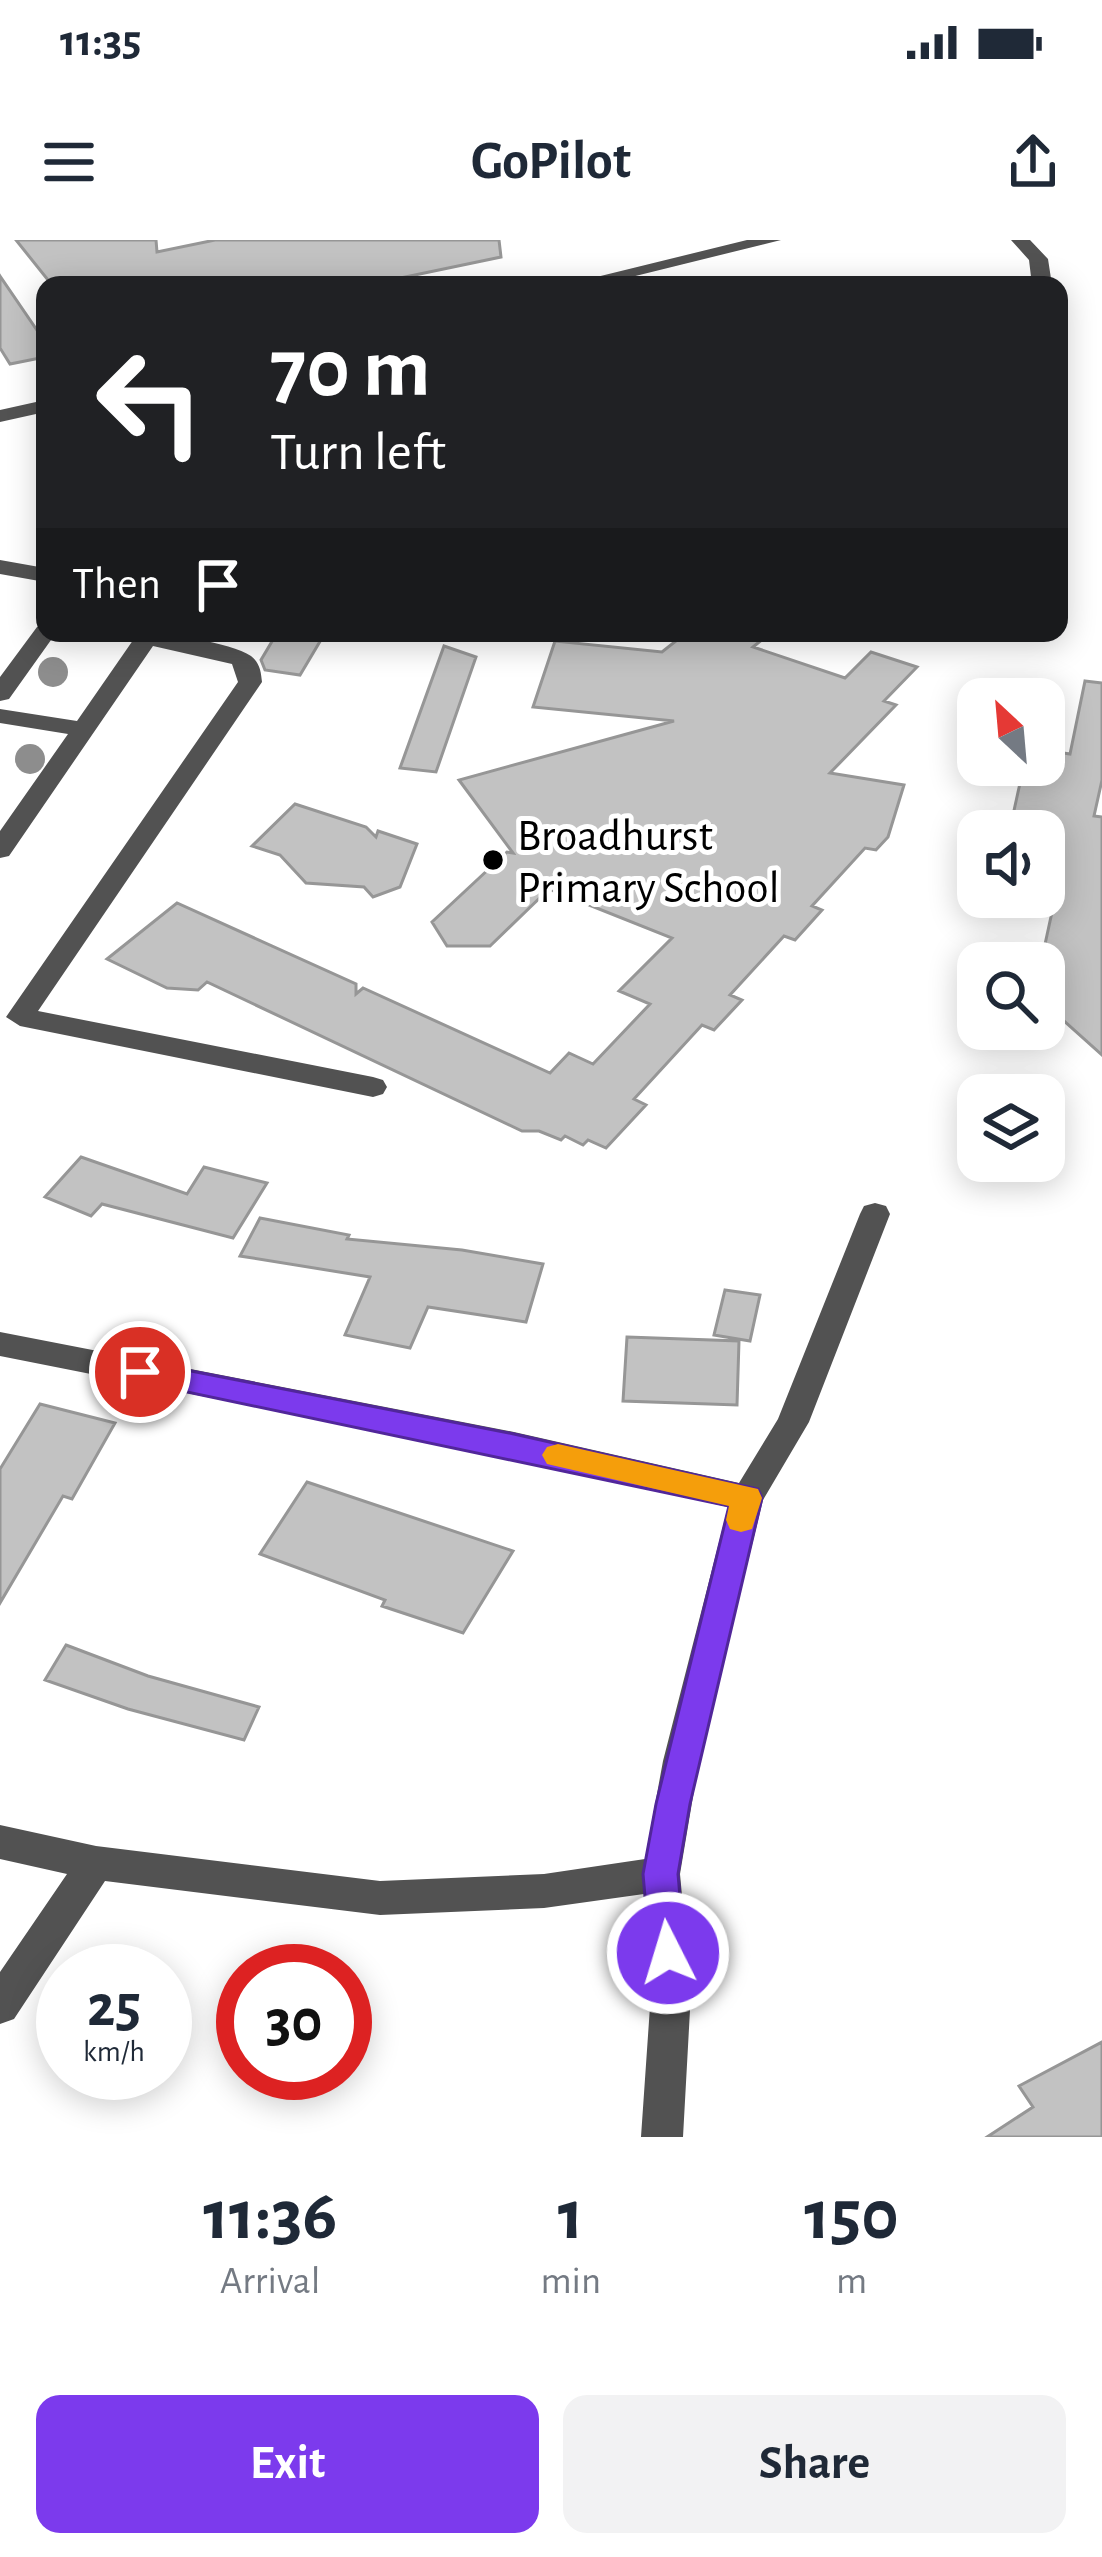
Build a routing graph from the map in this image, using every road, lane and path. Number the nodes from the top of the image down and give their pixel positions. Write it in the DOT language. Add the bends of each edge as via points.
graph roads {
  1 [pos="655,240"];
  2 [pos="772,240"];
  3 [pos="1020,240"];
  4 [pos="679,260"];
  5 [pos="612,276"];
  6 [pos="1041,276"];
  7 [pos="36,408"];
  8 [pos="0,416"];
  9 [pos="0,567"];
  10 [pos="36,573"];
  11 [pos="38,642"];
  12 [pos="144,642"];
  13 [pos="176,642"];
  14 [pos="0,694"];
  15 [pos="0,716"];
  16 [pos="84,729"];
  17 [pos="0,850"];
  18 [pos="10,1014"];
  19 [pos="374,1087"];
  20 [pos="875,1214"];
  21 [pos="0,1344"];
  22 [pos="747,1498"];
  23 [pos="0,1842"];
  24 [pos="96,1863"];
  25 [pos="661,1874"];
  26 [pos="0,2006"];
  27 [pos="662,2137"];
  1 -- 4 [label="street"];
  2 -- 4 [label="street"];
  3 -- 6 [label="street"];
  4 -- 5 [label="street"];
  7 -- 8 [label="street"];
  9 -- 10 [label="street"];
  11 -- 14 [label="street"];
  12 -- 16 [label="street"];
  13 -- 18 [label="street" via="240,659 250,682"];
  15 -- 16 [label="street"];
  16 -- 17 [label="street"];
  18 -- 19 [label="street"];
  20 -- 22 [label="street" via="793,1422"];
  21 -- 22 [label="street"];
  22 -- 25 [label="street"];
  23 -- 24 [label="street"];
  24 -- 25 [label="street" via="380,1898 544,1891"];
  24 -- 26 [label="street"];
  25 -- 27 [label="street" via="671,1992"];
}
